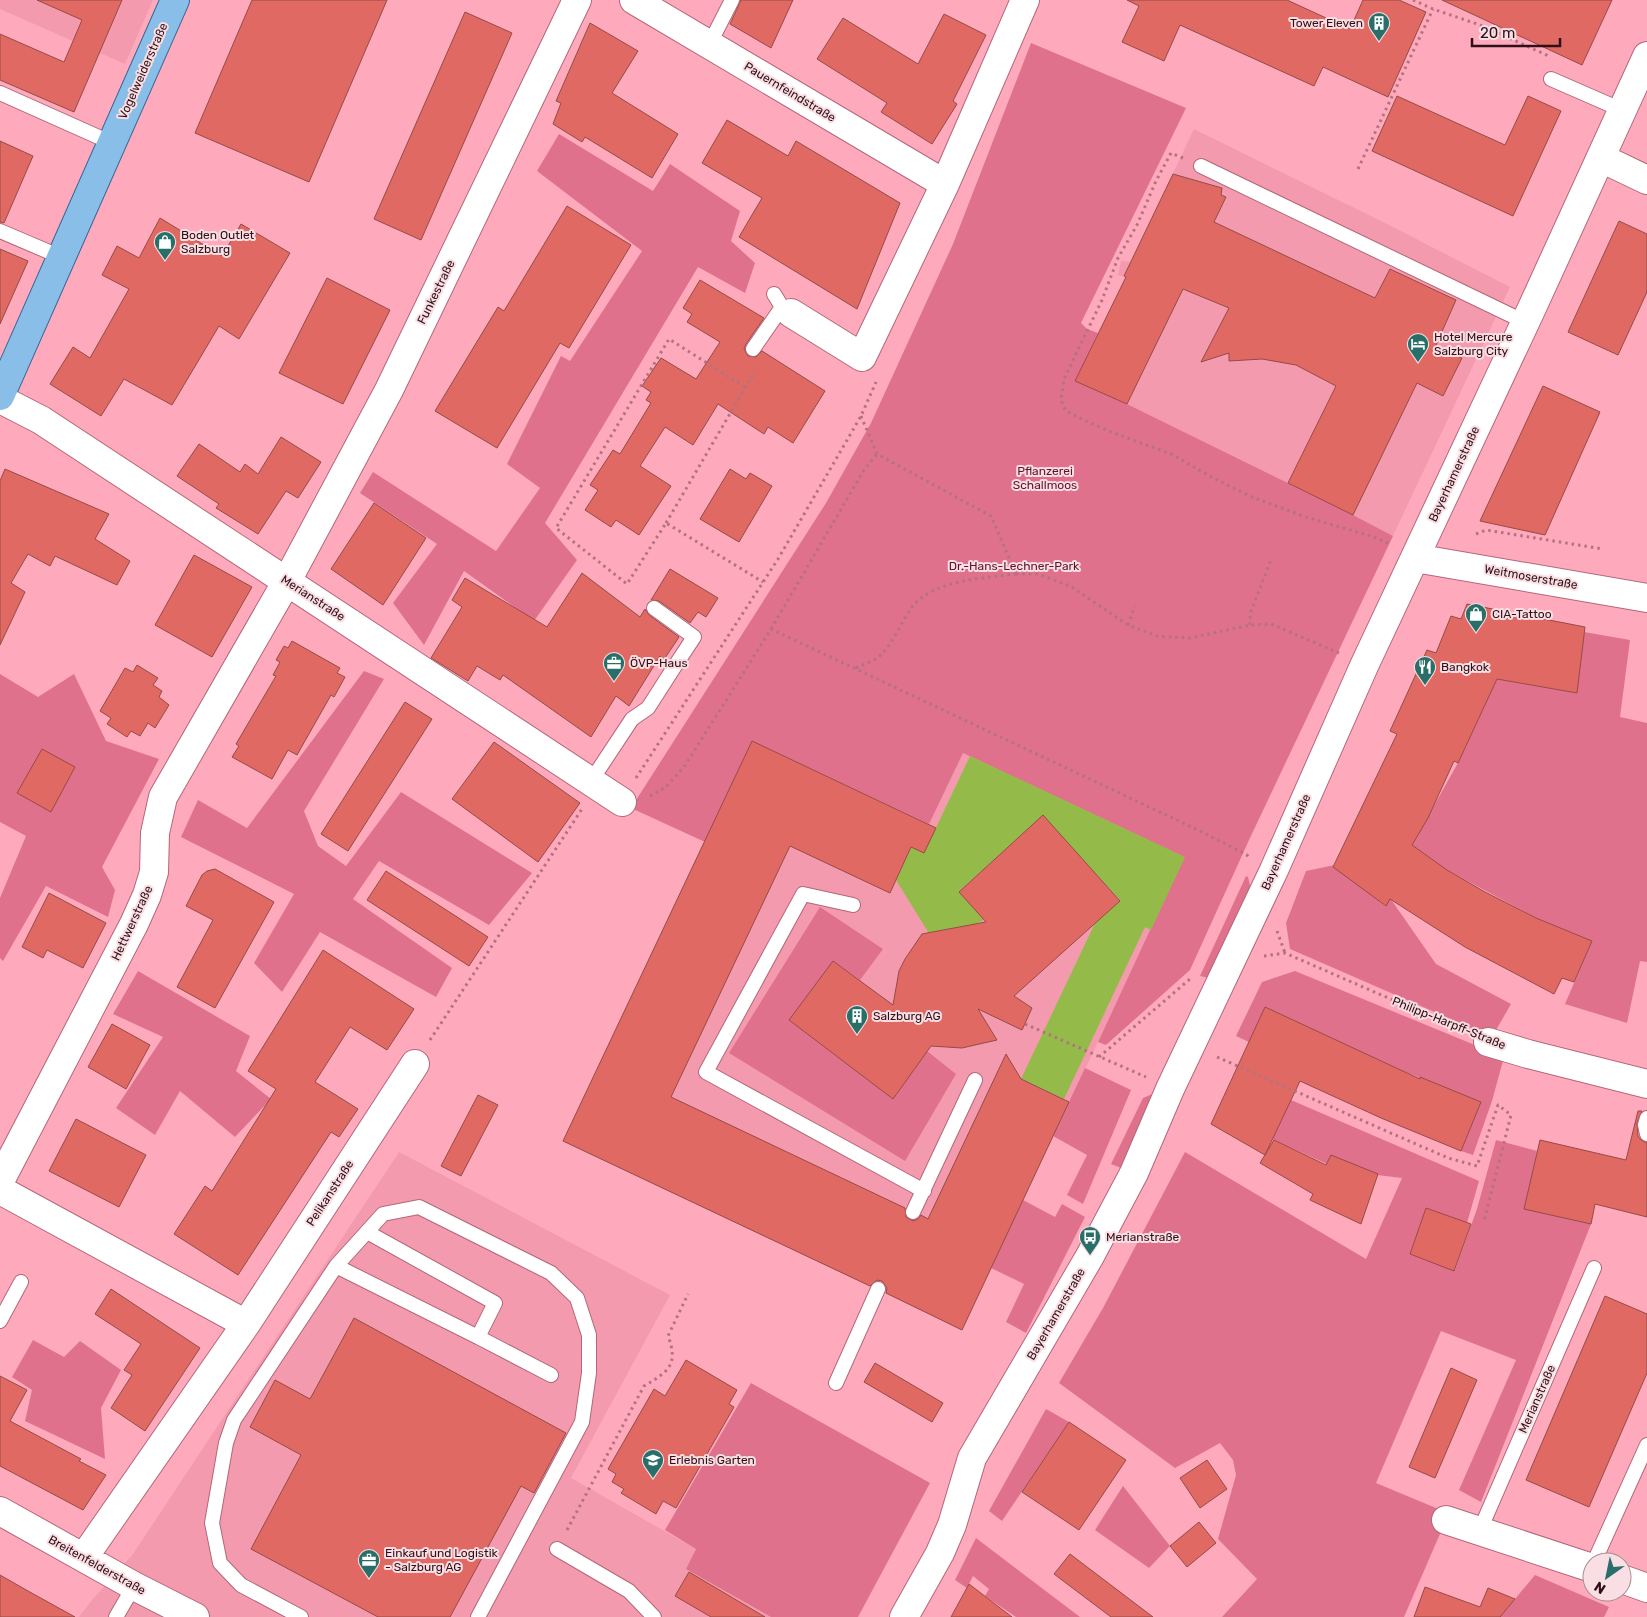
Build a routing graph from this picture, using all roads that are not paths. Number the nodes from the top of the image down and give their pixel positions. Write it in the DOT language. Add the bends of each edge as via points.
graph roads {
  1 [pos="175,0"];
  2 [pos="577,0"];
  3 [pos="634,0"];
  4 [pos="732,0"];
  5 [pos="1026,0"];
  6 [pos="709,45"];
  7 [pos="1647,56"];
  8 [pos="1551,79"];
  9 [pos="0,93"];
  10 [pos="1622,110"];
  11 [pos="112,143"];
  12 [pos="1601,158"];
  13 [pos="1201,166"];
  14 [pos="1647,180"];
  15 [pos="945,184"];
  16 [pos="0,231"];
  17 [pos="61,258"];
  18 [pos="782,305"];
  19 [pos="1525,322"];
  20 [pos="753,349"];
  21 [pos="0,398"];
  22 [pos="1404,552"];
  23 [pos="287,581"];
  24 [pos="1647,598"];
  25 [pos="654,608"];
  26 [pos="590,781"];
  27 [pos="622,802"];
  28 [pos="853,905"];
  29 [pos="1488,1042"];
  30 [pos="415,1064"];
  31 [pos="975,1080"];
  32 [pos="1647,1084"];
  33 [pos="1647,1118"];
  34 [pos="1647,1134"];
  35 [pos="0,1181"];
  36 [pos="0,1190"];
  37 [pos="924,1190"];
  38 [pos="913,1212"];
  39 [pos="367,1232"];
  40 [pos="336,1266"];
  41 [pos="1594,1268"];
  42 [pos="21,1282"];
  43 [pos="878,1290"];
  44 [pos="0,1321"];
  45 [pos="246,1324"];
  46 [pos="478,1337"];
  47 [pos="551,1375"];
  48 [pos="836,1383"];
  49 [pos="1647,1445"];
  50 [pos="0,1511"];
  51 [pos="1446,1520"];
  52 [pos="1480,1530"];
  53 [pos="557,1549"];
  54 [pos="1598,1552"];
  55 [pos="84,1556"];
  56 [pos="1582,1563"];
  57 [pos="1632,1583"];
  58 [pos="134,1586"];
  59 [pos="1647,1588"];
  60 [pos="116,1617"];
  61 [pos="195,1617"];
  62 [pos="301,1617"];
  63 [pos="478,1617"];
  64 [pos="654,1617"];
  65 [pos="904,1617"];
  1 -- 11 [label="main road, Vogelweiderstraße"];
  2 -- 23 [label="street, Funkestraße" via="389,390"];
  3 -- 6 [label="street, Pauernfeindstraße"];
  4 -- 6 [label="lane"];
  5 -- 15 [label="street"];
  6 -- 15 [label="street, Pauernfeindstraße"];
  7 -- 10 [label="street, Bayerhamerstraße"];
  8 -- 10 [label="lane"];
  9 -- 11 [label="lane"];
  10 -- 12 [label="street, Bayerhamerstraße"];
  11 -- 17 [label="main road, Vogelweiderstraße"];
  12 -- 14 [label="street"];
  12 -- 19 [label="street, Bayerhamerstraße"];
  13 -- 19 [label="lane"];
  15 -- 18 [label="street" via="862,357"];
  16 -- 17 [label="lane"];
  17 -- 21 [label="main road, Vogelweiderstraße"];
  18 -- 20 [label="lane"];
  19 -- 22 [label="street, Bayerhamerstraße"];
  21 -- 23 [label="street, Merianstraße" via="41,420"];
  22 -- 24 [label="street, Weitmoserstraße"];
  22 -- 65 [label="street, Bayerhamerstraße" via="1364,666 1134,1174 972,1458 943,1546"];
  23 -- 26 [label="street, Merianstraße"];
  23 -- 35 [label="street, Hettwerstraße" via="163,796 155,833 154,872 147,895"];
  25 -- 26 [label="lane" via="694,637 648,708 632,719"];
  26 -- 27 [label="street, Merianstraße"];
  28 -- 37 [label="lane" via="803,894 706,1072"];
  29 -- 32 [label="street, Philipp-Harpff-Straße"];
  30 -- 45 [label="street, Pelikanstraße"];
  31 -- 37 [label="lane"];
  33 -- 34 [label="lane"];
  36 -- 45 [label="street"];
  37 -- 38 [label="lane"];
  39 -- 40 [label="lane"];
  39 -- 46 [label="lane" via="495,1303"];
  39 -- 63 [label="lane" via="383,1214 419,1207 552,1274 576,1298 589,1335 589,1373 582,1422"];
  40 -- 46 [label="lane"];
  40 -- 62 [label="lane" via="234,1420 226,1443 212,1523 220,1563 236,1580"];
  41 -- 52 [label="lane, Merianstraße"];
  42 -- 44 [label="lane"];
  43 -- 48 [label="lane"];
  45 -- 55 [label="street, Pelikanstraße"];
  46 -- 47 [label="lane"];
  49 -- 54 [label="lane"];
  50 -- 55 [label="street, Breitenfelderstraße"];
  51 -- 52 [label="street"];
  52 -- 56 [label="street"];
  53 -- 64 [label="lane" via="629,1591"];
  55 -- 58 [label="street, Breitenfelderstraße"];
  57 -- 59 [label="street"];
  58 -- 60 [label="lane"];
  58 -- 61 [label="street, Breitenfelderstraße"];
}
